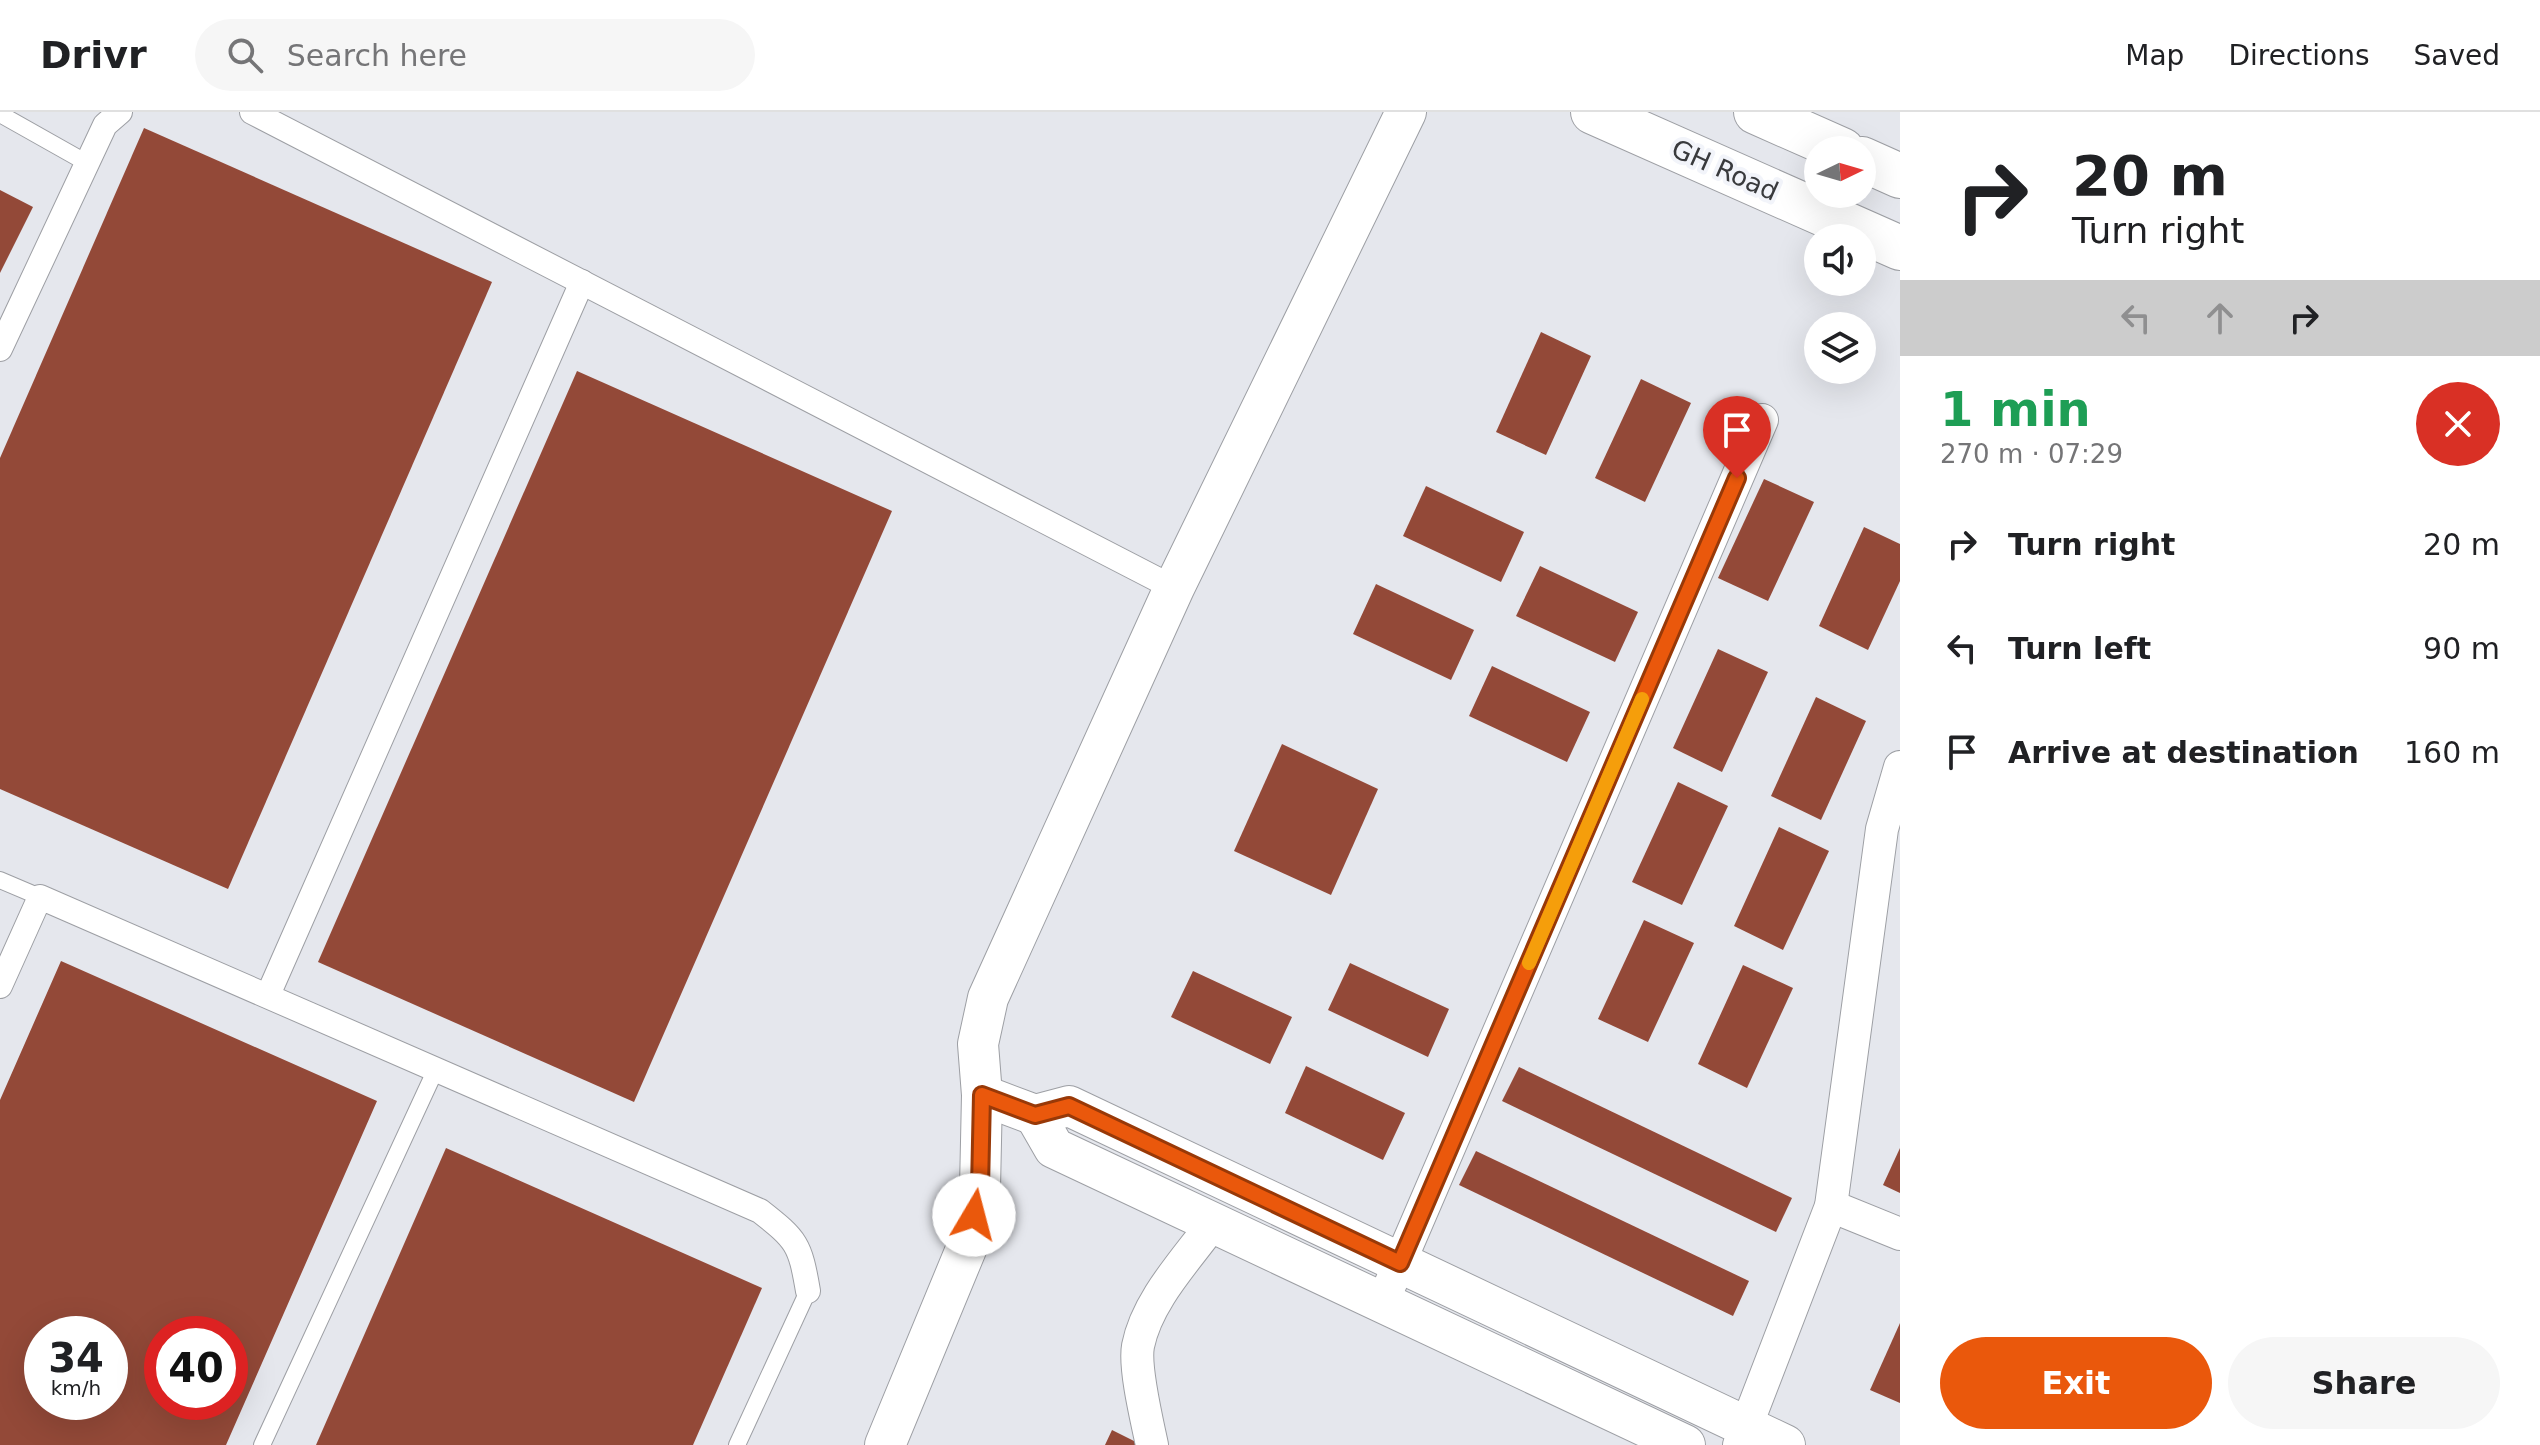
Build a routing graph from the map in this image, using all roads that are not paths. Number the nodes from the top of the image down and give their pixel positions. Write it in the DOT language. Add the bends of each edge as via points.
graph roads {
  1 [pos="120,112"];
  2 [pos="252,112"];
  3 [pos="1406,112"];
  4 [pos="1593,112"];
  5 [pos="1756,112"];
  6 [pos="0,114"];
  7 [pos="1810,136"];
  8 [pos="87,163"];
  9 [pos="1876,165"];
  10 [pos="1900,176"];
  11 [pos="1900,248"];
  12 [pos="582,282"];
  13 [pos="0,349"];
  14 [pos="1762,420"];
  15 [pos="1174,588"];
  16 [pos="1900,767"];
  17 [pos="1891,833"];
  18 [pos="0,880"];
  19 [pos="40,897"];
  20 [pos="0,986"];
  21 [pos="268,995"];
  22 [pos="436,1069"];
  23 [pos="982,1095"];
  24 [pos="1035,1115"];
  25 [pos="1831,1206"];
  26 [pos="1213,1223"];
  27 [pos="1900,1234"];
  28 [pos="1400,1263"];
  29 [pos="808,1291"];
  30 [pos="1382,1303"];
  31 [pos="1743,1436"];
  32 [pos="262,1445"];
  33 [pos="737,1445"];
  34 [pos="885,1445"];
  35 [pos="1152,1445"];
  36 [pos="1685,1445"];
  37 [pos="1785,1445"];
  1 -- 8 [label="street" via="105,125"];
  2 -- 12 [label="street"];
  3 -- 15 [label="street"];
  4 -- 11 [label="main road, GH Road"];
  5 -- 7 [label="main road"];
  6 -- 8 [label="lane"];
  8 -- 13 [label="street"];
  9 -- 10 [label="main road"];
  12 -- 15 [label="street"];
  12 -- 21 [label="street"];
  14 -- 28 [label="street"];
  15 -- 23 [label="street" via="988,998 978,1044"];
  16 -- 17 [label="street"];
  17 -- 25 [label="street"];
  18 -- 19 [label="lane"];
  19 -- 20 [label="street"];
  19 -- 21 [label="street"];
  21 -- 22 [label="street"];
  22 -- 29 [label="street" via="760,1211 790,1234 802,1258"];
  22 -- 32 [label="lane"];
  23 -- 24 [label="street"];
  23 -- 34 [label="street" via="980,1188 969,1242"];
  24 -- 26 [label="street" via="1054,1148"];
  24 -- 28 [label="street" via="1069,1106"];
  25 -- 27 [label="street"];
  25 -- 31 [label="street"];
  26 -- 30 [label="street"];
  26 -- 35 [label="street" via="1154,1305 1138,1347"];
  28 -- 30 [label="street"];
  28 -- 31 [label="street"];
  29 -- 33 [label="lane"];
  30 -- 36 [label="street"];
  31 -- 37 [label="street"];
}
